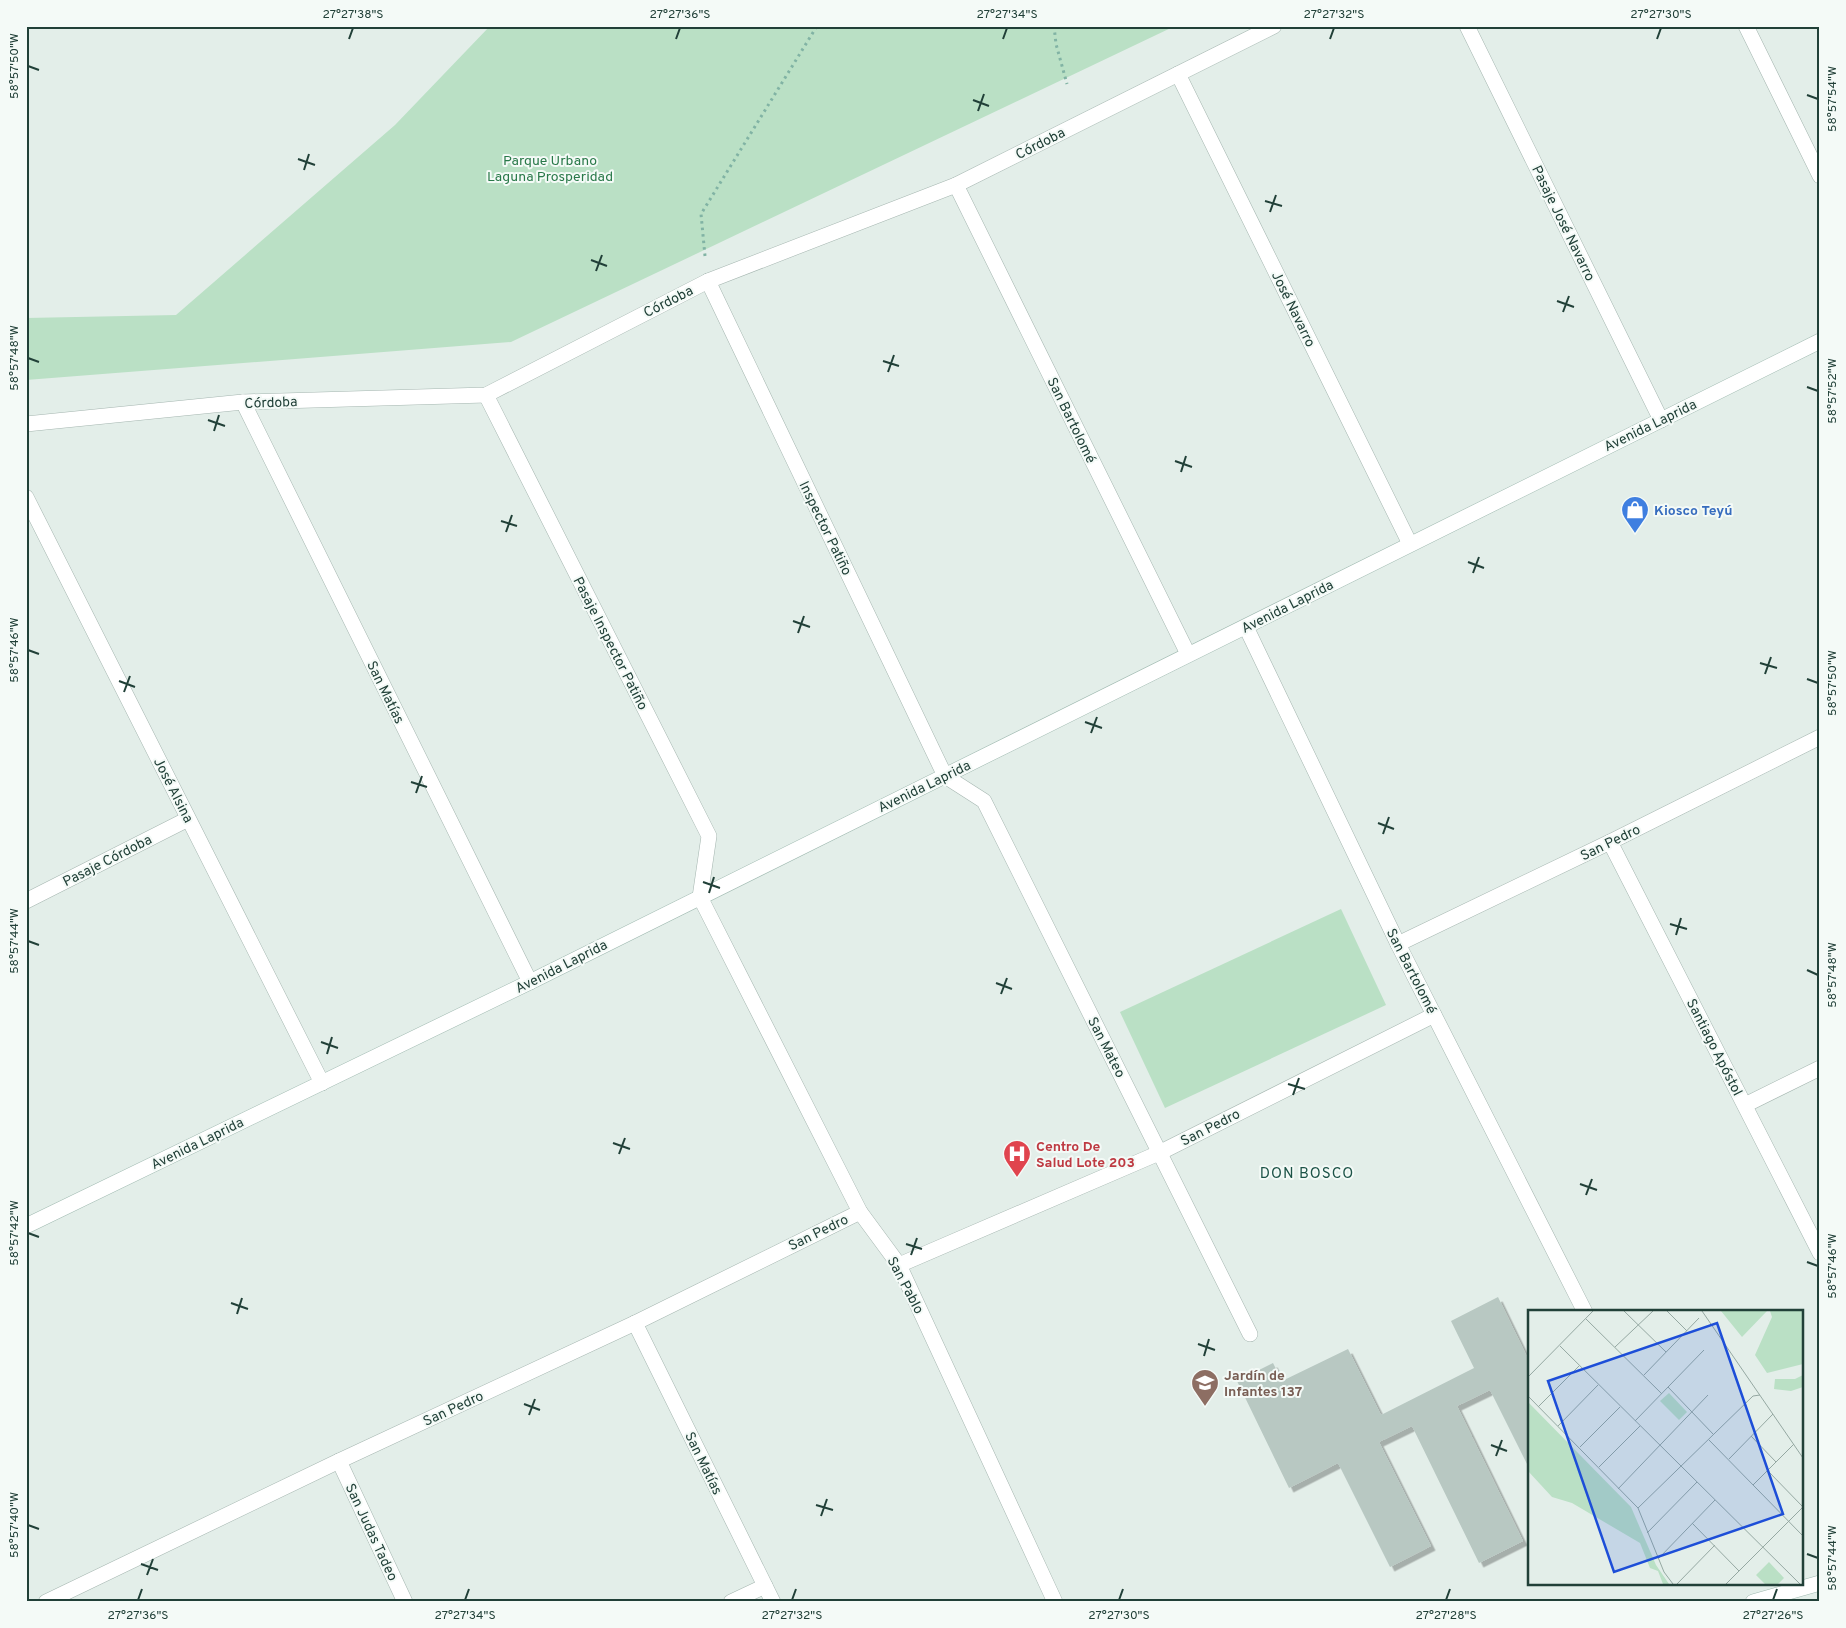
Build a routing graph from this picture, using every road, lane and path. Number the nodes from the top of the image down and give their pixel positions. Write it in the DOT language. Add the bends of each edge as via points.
graph roads {
  1 [pos="817,26"];
  2 [pos="1054,26"];
  3 [pos="1274,26"];
  4 [pos="1467,26"];
  5 [pos="1746,26"];
  6 [pos="1178,74"];
  7 [pos="1067,84"];
  8 [pos="1820,176"];
  9 [pos="956,185"];
  10 [pos="705,256"];
  11 [pos="708,281"];
  12 [pos="1820,341"];
  13 [pos="486,395"];
  14 [pos="243,402"];
  15 [pos="1661,420"];
  16 [pos="26,424"];
  17 [pos="26,497"];
  18 [pos="1410,544"];
  19 [pos="1246,627"];
  20 [pos="1188,654"];
  21 [pos="1820,737"];
  22 [pos="945,776"];
  23 [pos="188,819"];
  24 [pos="1610,842"];
  25 [pos="700,897"];
  26 [pos="26,901"];
  27 [pos="1398,944"];
  28 [pos="530,982"];
  29 [pos="1434,1015"];
  30 [pos="1820,1068"];
  31 [pos="322,1083"];
  32 [pos="1745,1105"];
  33 [pos="1160,1153"];
  34 [pos="860,1212"];
  35 [pos="26,1226"];
  36 [pos="1820,1253"];
  37 [pos="899,1265"];
  38 [pos="1584,1310"];
  39 [pos="635,1323"];
  40 [pos="1250,1334"];
  41 [pos="338,1461"];
  42 [pos="1820,1583"];
  43 [pos="766,1586"];
  44 [pos="46,1602"];
  45 [pos="405,1602"];
  46 [pos="731,1602"];
  47 [pos="773,1602"];
  48 [pos="1056,1602"];
  49 [pos="1753,1602"];
  1 -- 10 [label="path" via="702,214"];
  2 -- 7 [label="path"];
  3 -- 6 [label="street, Córdoba"];
  4 -- 15 [label="street, Pasaje José Navarro"];
  5 -- 8 [label="street"];
  6 -- 9 [label="street, Córdoba"];
  6 -- 18 [label="street, José Navarro"];
  9 -- 11 [label="street, Córdoba"];
  9 -- 20 [label="street, San Bartolomé"];
  11 -- 13 [label="street, Córdoba"];
  11 -- 22 [label="street, Inspector Patiño"];
  12 -- 15 [label="street, Avenida Laprida"];
  13 -- 14 [label="street, Córdoba"];
  13 -- 25 [label="street, Pasaje Inspector Patiño" via="709,836"];
  14 -- 16 [label="street, Córdoba"];
  14 -- 28 [label="street, San Matías"];
  15 -- 18 [label="street, Avenida Laprida"];
  17 -- 23 [label="street, José Alsina"];
  18 -- 19 [label="street, Avenida Laprida"];
  19 -- 20 [label="street, Avenida Laprida"];
  19 -- 27 [label="street, San Bartolomé"];
  20 -- 22 [label="street, Avenida Laprida"];
  21 -- 24 [label="street, San Pedro"];
  22 -- 25 [label="street, Avenida Laprida"];
  22 -- 33 [label="street, San Mateo" via="984,801"];
  23 -- 26 [label="street, Pasaje Córdoba"];
  23 -- 31 [label="street, José Alsina"];
  24 -- 27 [label="street, San Pedro"];
  24 -- 32 [label="street, Santiago Apóstol"];
  25 -- 28 [label="street, Avenida Laprida"];
  25 -- 34 [label="street, San Pablo"];
  27 -- 29 [label="street, San Bartolomé"];
  28 -- 31 [label="street, Avenida Laprida"];
  29 -- 33 [label="street, San Pedro"];
  29 -- 38 [label="street, San Bartolomé"];
  30 -- 32 [label="street"];
  31 -- 35 [label="street, Avenida Laprida"];
  32 -- 36 [label="street, Santiago Apóstol"];
  33 -- 37 [label="street, San Pedro"];
  33 -- 40 [label="street, San Mateo"];
  34 -- 37 [label="street, San Pablo"];
  34 -- 39 [label="street, San Pedro"];
  37 -- 48 [label="street, San Pablo"];
  39 -- 41 [label="street, San Pedro"];
  39 -- 43 [label="street, San Matías"];
  41 -- 44 [label="street, San Pedro"];
  41 -- 45 [label="street, San Judas Tadeo"];
  42 -- 49 [label="street"];
  43 -- 46 [label="street"];
  43 -- 47 [label="street, San Matías"];
}
